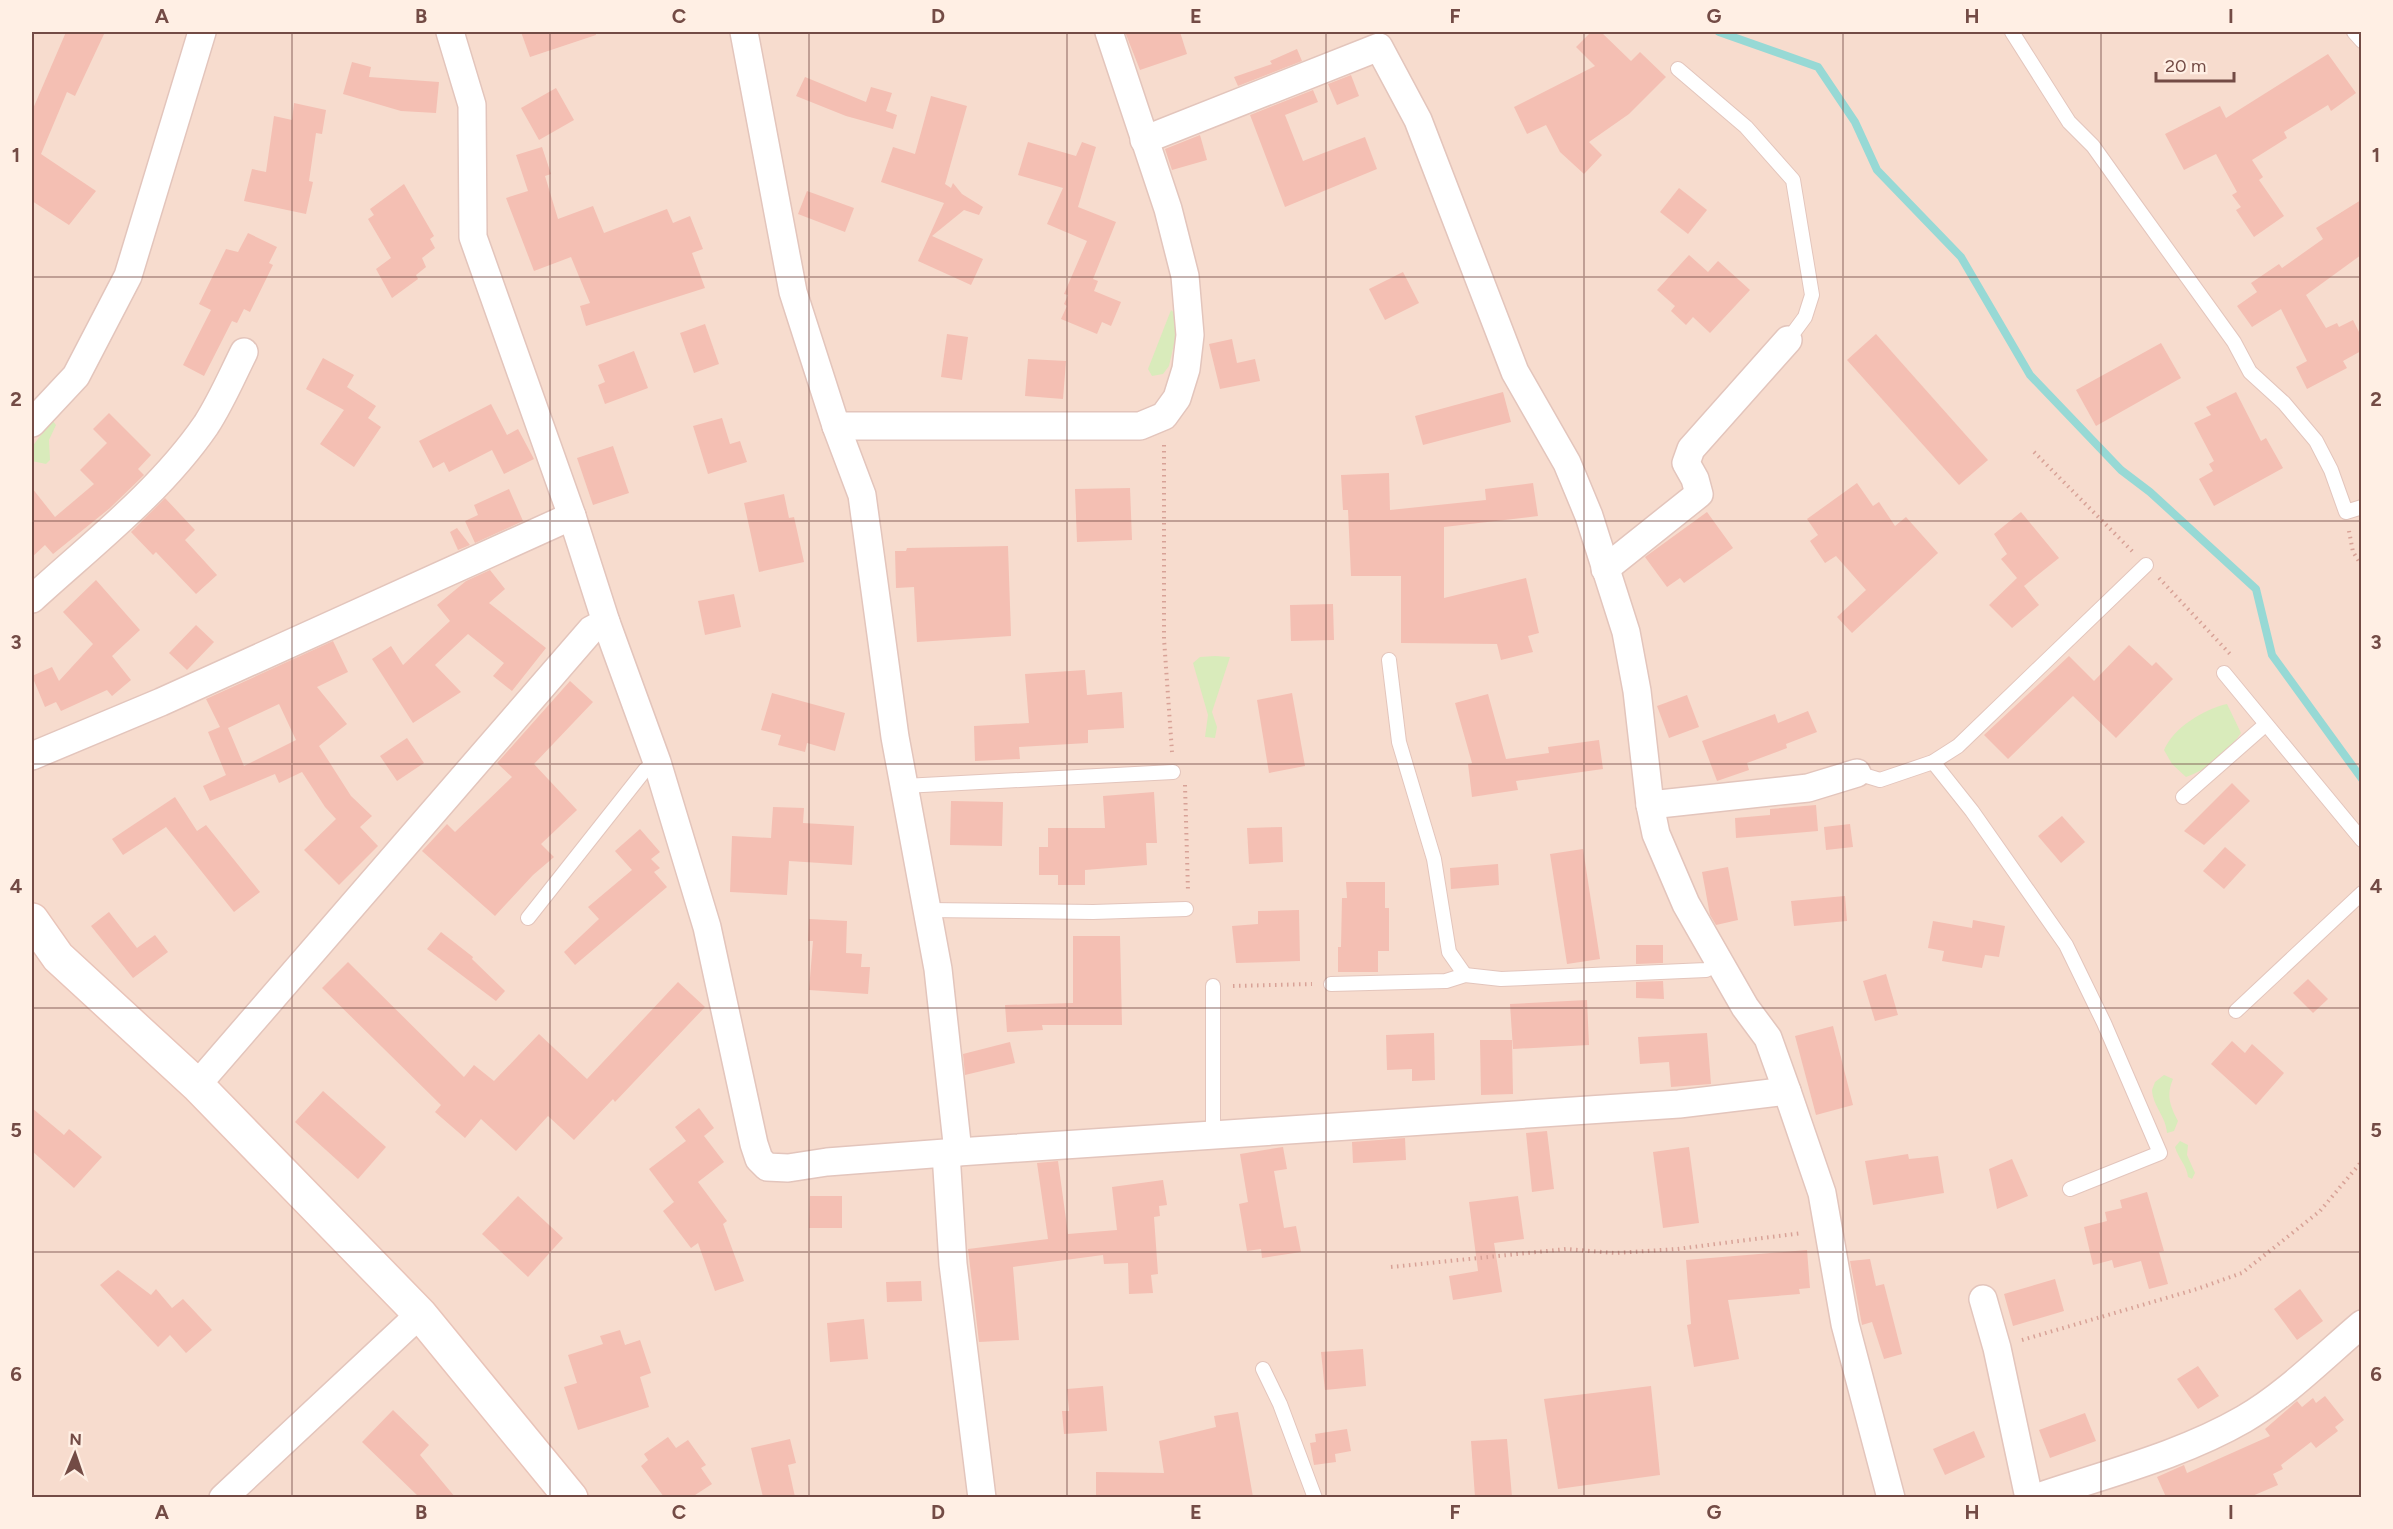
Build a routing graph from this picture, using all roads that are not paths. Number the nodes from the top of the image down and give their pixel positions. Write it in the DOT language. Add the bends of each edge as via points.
graph roads {
  1 [pos="202,32"];
  2 [pos="450,32"];
  3 [pos="744,32"];
  4 [pos="1109,32"];
  5 [pos="2012,32"];
  6 [pos="2354,32"];
  7 [pos="1375,39"];
  8 [pos="2361,41"];
  9 [pos="1678,69"];
  10 [pos="1144,140"];
  11 [pos="1788,340"];
  12 [pos="244,352"];
  13 [pos="32,423"];
  14 [pos="836,426"];
  15 [pos="2361,507"];
  16 [pos="572,516"];
  17 [pos="2146,564"];
  18 [pos="1605,569"];
  19 [pos="32,599"];
  20 [pos="606,622"];
  21 [pos="1389,660"];
  22 [pos="2224,674"];
  23 [pos="2265,725"];
  24 [pos="32,756"];
  25 [pos="657,762"];
  26 [pos="1933,762"];
  27 [pos="1173,772"];
  28 [pos="1857,773"];
  29 [pos="904,786"];
  30 [pos="2183,796"];
  31 [pos="1650,805"];
  32 [pos="2361,840"];
  33 [pos="2361,893"];
  34 [pos="1186,909"];
  35 [pos="927,910"];
  36 [pos="528,918"];
  37 [pos="32,920"];
  38 [pos="1719,963"];
  39 [pos="1465,975"];
  40 [pos="1331,984"];
  41 [pos="1213,986"];
  42 [pos="2236,1011"];
  43 [pos="197,1085"];
  44 [pos="1787,1091"];
  45 [pos="1213,1134"];
  46 [pos="952,1152"];
  47 [pos="2070,1189"];
  48 [pos="1983,1299"];
  49 [pos="420,1314"];
  50 [pos="2361,1324"];
  51 [pos="1263,1369"];
  52 [pos="223,1497"];
  53 [pos="571,1497"];
  54 [pos="982,1497"];
  55 [pos="1315,1497"];
  56 [pos="1891,1497"];
  57 [pos="2029,1497"];
  58 [pos="2036,1497"];
  1 -- 13 [label="street" via="128,276 76,375"];
  2 -- 16 [label="street" via="472,105 473,237"];
  3 -- 14 [label="street" via="793,292"];
  4 -- 10 [label="street"];
  5 -- 15 [label="lane" via="2069,122 2093,146 2234,342 2250,372 2284,403 2316,441 2346,512"];
  6 -- 8 [label="lane"];
  7 -- 10 [label="street"];
  7 -- 18 [label="street" via="1418,120 1515,372 1567,463"];
  9 -- 11 [label="lane" via="1746,127 1793,180 1812,295 1805,317"];
  10 -- 14 [label="street" via="1168,209 1185,276 1190,335 1177,398 1164,416 1140,426 1119,427"];
  11 -- 18 [label="street" via="1691,449 1686,463 1699,494"];
  12 -- 19 [label="street" via="206,424 183,453 142,498"];
  14 -- 29 [label="street" via="862,495"];
  16 -- 20 [label="street"];
  16 -- 24 [label="street" via="161,702"];
  17 -- 26 [label="lane" via="1958,746"];
  18 -- 31 [label="street" via="1628,642"];
  20 -- 25 [label="street"];
  20 -- 43 [label="street" via="591,630"];
  21 -- 39 [label="lane" via="1399,742 1434,859 1449,952"];
  22 -- 23 [label="lane"];
  23 -- 30 [label="lane"];
  23 -- 32 [label="lane"];
  25 -- 36 [label="lane" via="645,770"];
  25 -- 46 [label="street" via="707,927 759,1159 767,1167 788,1168"];
  26 -- 28 [label="lane" via="1880,780"];
  26 -- 47 [label="lane" via="2066,945 2160,1153"];
  27 -- 29 [label="lane"];
  28 -- 31 [label="street" via="1808,788"];
  29 -- 35 [label="street"];
  31 -- 38 [label="street" via="1656,834 1686,904"];
  33 -- 42 [label="lane"];
  34 -- 35 [label="lane"];
  35 -- 46 [label="street" via="938,969"];
  37 -- 43 [label="main road" via="58,957"];
  38 -- 39 [label="lane" via="1694,971 1501,979"];
  38 -- 44 [label="street" via="1768,1038"];
  39 -- 40 [label="lane" via="1446,981"];
  41 -- 45 [label="lane"];
  43 -- 49 [label="main road"];
  44 -- 45 [label="street" via="1680,1104"];
  44 -- 56 [label="street" via="1822,1193 1845,1324"];
  45 -- 46 [label="street"];
  46 -- 54 [label="street" via="953,1264"];
  48 -- 57 [label="street"];
  49 -- 52 [label="street"];
  49 -- 53 [label="main road"];
  50 -- 58 [label="street" via="2244,1419 2173,1452"];
  51 -- 55 [label="lane"];
}
